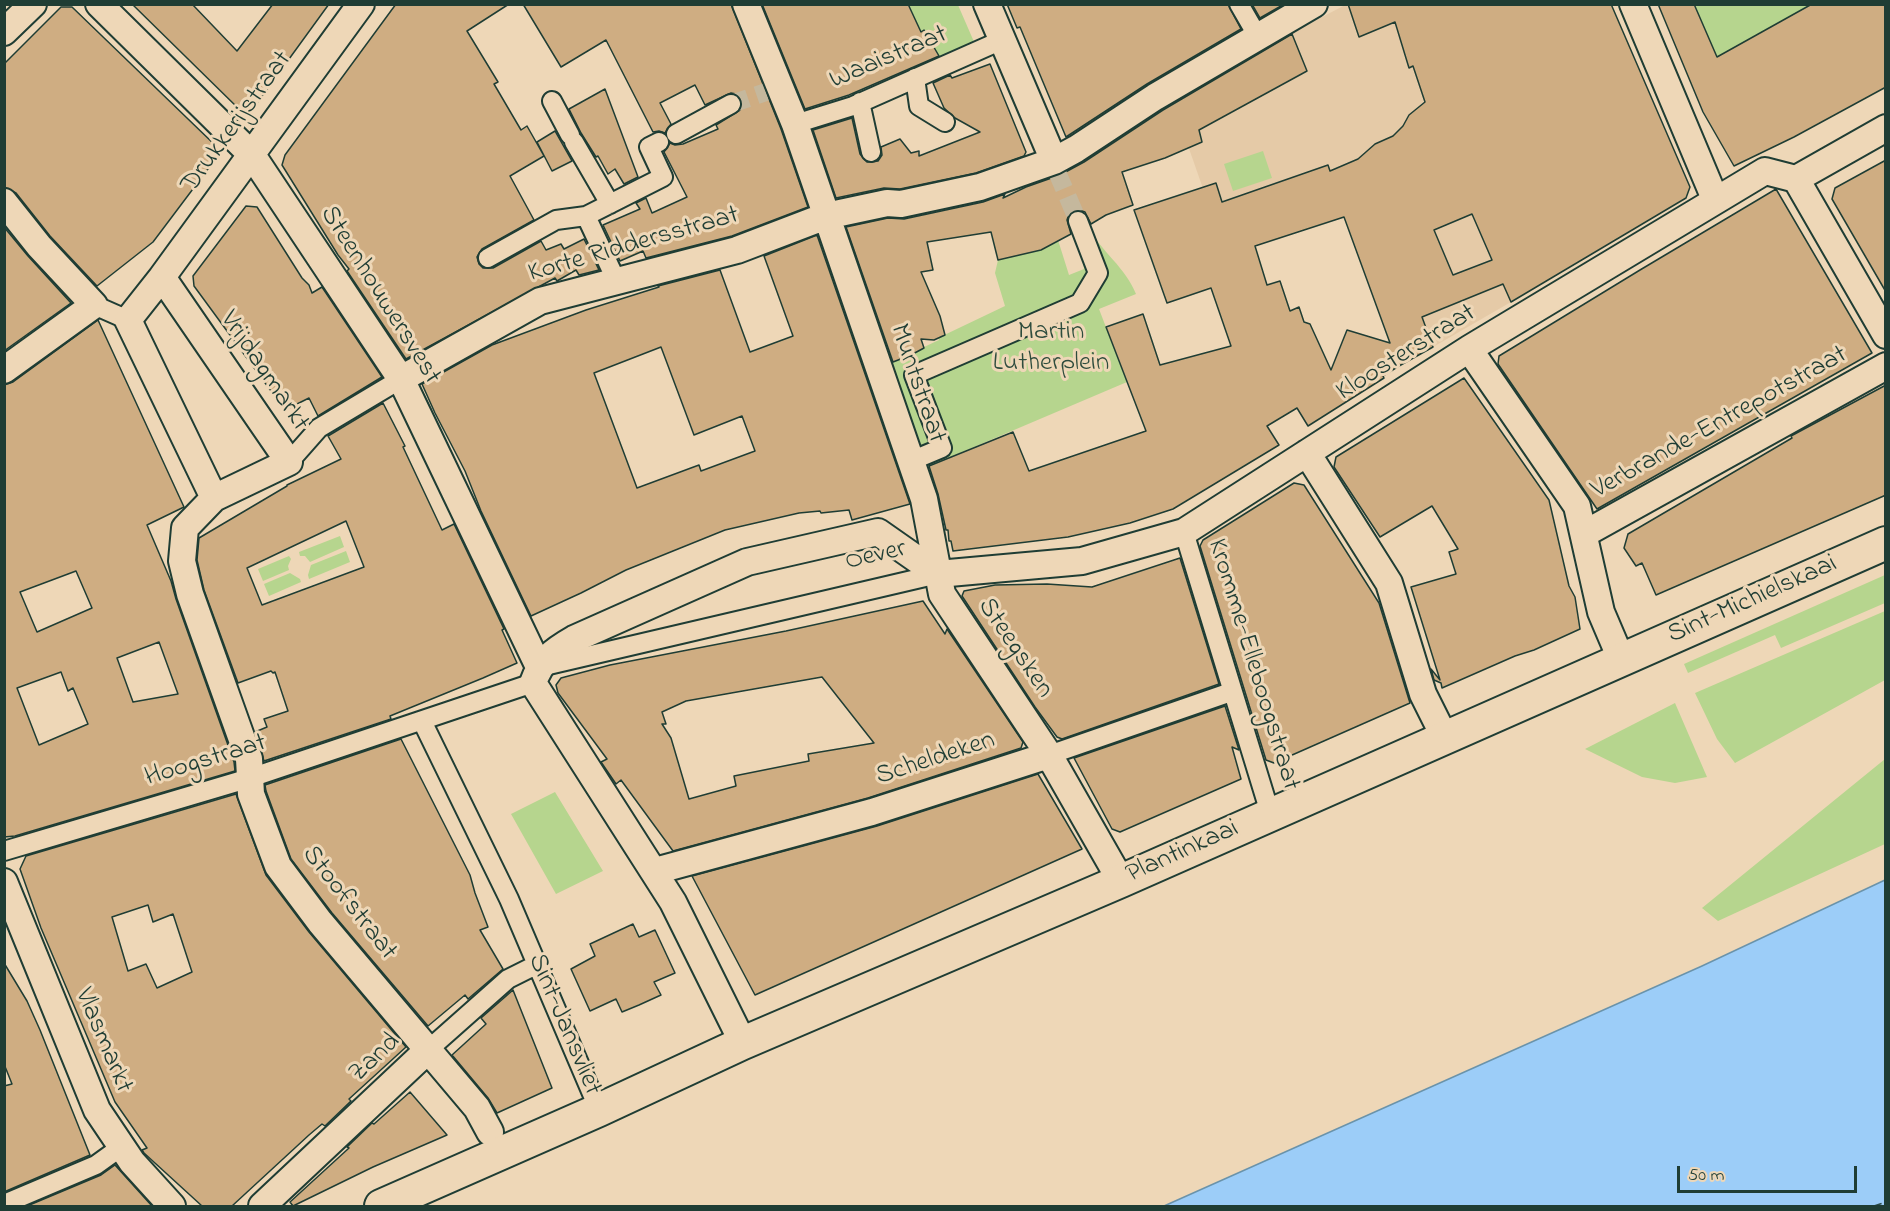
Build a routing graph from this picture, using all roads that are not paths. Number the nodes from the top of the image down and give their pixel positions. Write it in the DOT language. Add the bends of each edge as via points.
graph roads {
  1 [pos="33,4"];
  2 [pos="99,4"];
  3 [pos="361,4"];
  4 [pos="746,4"];
  5 [pos="987,4"];
  6 [pos="1239,4"];
  7 [pos="1314,4"];
  8 [pos="1633,4"];
  9 [pos="4,32"];
  10 [pos="1258,37"];
  11 [pos="1002,40"];
  12 [pos="915,78"];
  13 [pos="552,101"];
  14 [pos="860,102"];
  15 [pos="731,104"];
  16 [pos="945,122"];
  17 [pos="795,124"];
  18 [pos="1886,128"];
  19 [pos="676,134"];
  20 [pos="659,142"];
  21 [pos="871,152"];
  22 [pos="252,155"];
  23 [pos="1056,166"];
  24 [pos="1796,179"];
  25 [pos="1715,199"];
  26 [pos="4,202"];
  27 [pos="610,204"];
  28 [pos="586,216"];
  29 [pos="826,216"];
  30 [pos="1078,220"];
  31 [pos="488,258"];
  32 [pos="162,277"];
  33 [pos="617,282"];
  34 [pos="94,305"];
  35 [pos="128,320"];
  36 [pos="1886,335"];
  37 [pos="1469,349"];
  38 [pos="1886,366"];
  39 [pos="5,368"];
  40 [pos="914,375"];
  41 [pos="400,379"];
  42 [pos="885,387"];
  43 [pos="1307,453"];
  44 [pos="910,461"];
  45 [pos="289,462"];
  46 [pos="214,498"];
  47 [pos="1184,532"];
  48 [pos="1584,534"];
  49 [pos="1886,543"];
  50 [pos="938,574"];
  51 [pos="1621,659"];
  52 [pos="536,675"];
  53 [pos="1231,692"];
  54 [pos="422,722"];
  55 [pos="1445,738"];
  56 [pos="1049,755"];
  57 [pos="250,778"];
  58 [pos="1270,813"];
  59 [pos="4,851"];
  60 [pos="655,871"];
  61 [pos="1121,881"];
  62 [pos="4,882"];
  63 [pos="538,964"];
  64 [pos="743,1043"];
  65 [pos="428,1050"];
  66 [pos="599,1110"];
  67 [pos="494,1143"];
  68 [pos="121,1147"];
  69 [pos="4,1204"];
  70 [pos="172,1206"];
  71 [pos="262,1206"];
  72 [pos="381,1206"];
  1 -- 9 [label="street"];
  2 -- 22 [label="street, Steenhouwersvest"];
  3 -- 22 [label="street, Drukkerijstraat"];
  4 -- 17 [label="street, Muntstraat" via="773,89"];
  5 -- 11 [label="street"];
  6 -- 10 [label="street"];
  7 -- 10 [label="street, Korte Riddersstraat"];
  8 -- 25 [label="street"];
  10 -- 23 [label="street, Korte Riddersstraat" via="1155,96"];
  11 -- 12 [label="street, Waaistraat"];
  11 -- 23 [label="street"];
  12 -- 14 [label="street, Waaistraat"];
  12 -- 16 [label="street" via="919,106"];
  13 -- 27 [label="street"];
  14 -- 17 [label="street, Waaistraat"];
  14 -- 21 [label="street"];
  15 -- 19 [label="street"];
  17 -- 29 [label="street, Muntstraat"];
  18 -- 24 [label="street"];
  20 -- 27 [label="street" via="649,147 663,177"];
  22 -- 32 [label="street, Drukkerijstraat"];
  22 -- 41 [label="street, Steenhouwersvest"];
  23 -- 29 [label="street, Korte Riddersstraat" via="981,187"];
  24 -- 25 [label="street, Kloosterstraat" via="1765,171"];
  24 -- 36 [label="street"];
  25 -- 37 [label="street, Kloosterstraat"];
  26 -- 34 [label="street"];
  27 -- 28 [label="street"];
  28 -- 31 [label="street" via="556,220"];
  28 -- 33 [label="street"];
  29 -- 33 [label="street, Korte Riddersstraat" via="737,250"];
  29 -- 42 [label="street, Muntstraat"];
  30 -- 40 [label="street" via="1098,273 1080,303"];
  32 -- 35 [label="street"];
  32 -- 45 [label="street, Vrijdagmarkt"];
  33 -- 41 [label="street, Korte Riddersstraat" via="540,301"];
  34 -- 35 [label="street"];
  34 -- 39 [label="street"];
  35 -- 46 [label="street"];
  37 -- 43 [label="street, Kloosterstraat"];
  37 -- 48 [label="street" via="1577,506"];
  38 -- 48 [label="street, Verbrande-Entrepotstraat"];
  40 -- 42 [label="street"];
  40 -- 44 [label="street" via="942,448"];
  41 -- 45 [label="street" via="319,428"];
  41 -- 52 [label="street, Steenhouwersvest"];
  42 -- 44 [label="street, Muntstraat"];
  43 -- 47 [label="street, Kloosterstraat"];
  43 -- 55 [label="street" via="1389,583 1423,694"];
  44 -- 50 [label="street, Muntstraat" via="924,500"];
  45 -- 46 [label="street, Vrijdagmarkt"];
  46 -- 57 [label="street, Stoofstraat" via="185,528 182,561 189,594 249,759"];
  47 -- 50 [label="street, Kloosterstraat" via="1082,561"];
  47 -- 53 [label="street, Kromme-Elleboogstraat"];
  48 -- 51 [label="street" via="1601,612"];
  49 -- 51 [label="street, Sint-Michielskaai"];
  50 -- 52 [label="street, Oever"];
  50 -- 52 [label="street, Oever" via="878,532 747,562 574,639 562,646"];
  50 -- 56 [label="street, Steegsken" via="942,594"];
  51 -- 55 [label="street, Plantinkaai"];
  52 -- 54 [label="street"];
  52 -- 60 [label="street"];
  53 -- 56 [label="street, Scheldeken"];
  53 -- 58 [label="street, Kromme-Elleboogstraat"];
  54 -- 57 [label="street, Hoogstraat"];
  54 -- 63 [label="street, Sint-Jansvliet"];
  55 -- 58 [label="street, Plantinkaai"];
  56 -- 60 [label="street, Scheldeken" via="872,812"];
  56 -- 61 [label="street, Steegsken"];
  57 -- 59 [label="street, Hoogstraat"];
  57 -- 65 [label="street, Stoofstraat" via="251,794 278,866"];
  58 -- 61 [label="street, Plantinkaai"];
  60 -- 64 [label="street"];
  61 -- 64 [label="street, Plantinkaai"];
  62 -- 68 [label="street, Vlasmarkt" via="85,1085"];
  63 -- 65 [label="street, Zand" via="508,980"];
  63 -- 66 [label="street, Sint-Jansvliet"];
  64 -- 66 [label="street, Sint-Jansvliet"];
  65 -- 67 [label="street, Stoofstraat" via="477,1108"];
  65 -- 71 [label="street, Zand"];
  66 -- 67 [label="street"];
  67 -- 72 [label="street"];
  68 -- 69 [label="street" via="96,1165"];
  68 -- 70 [label="street, Vlasmarkt"];
}
